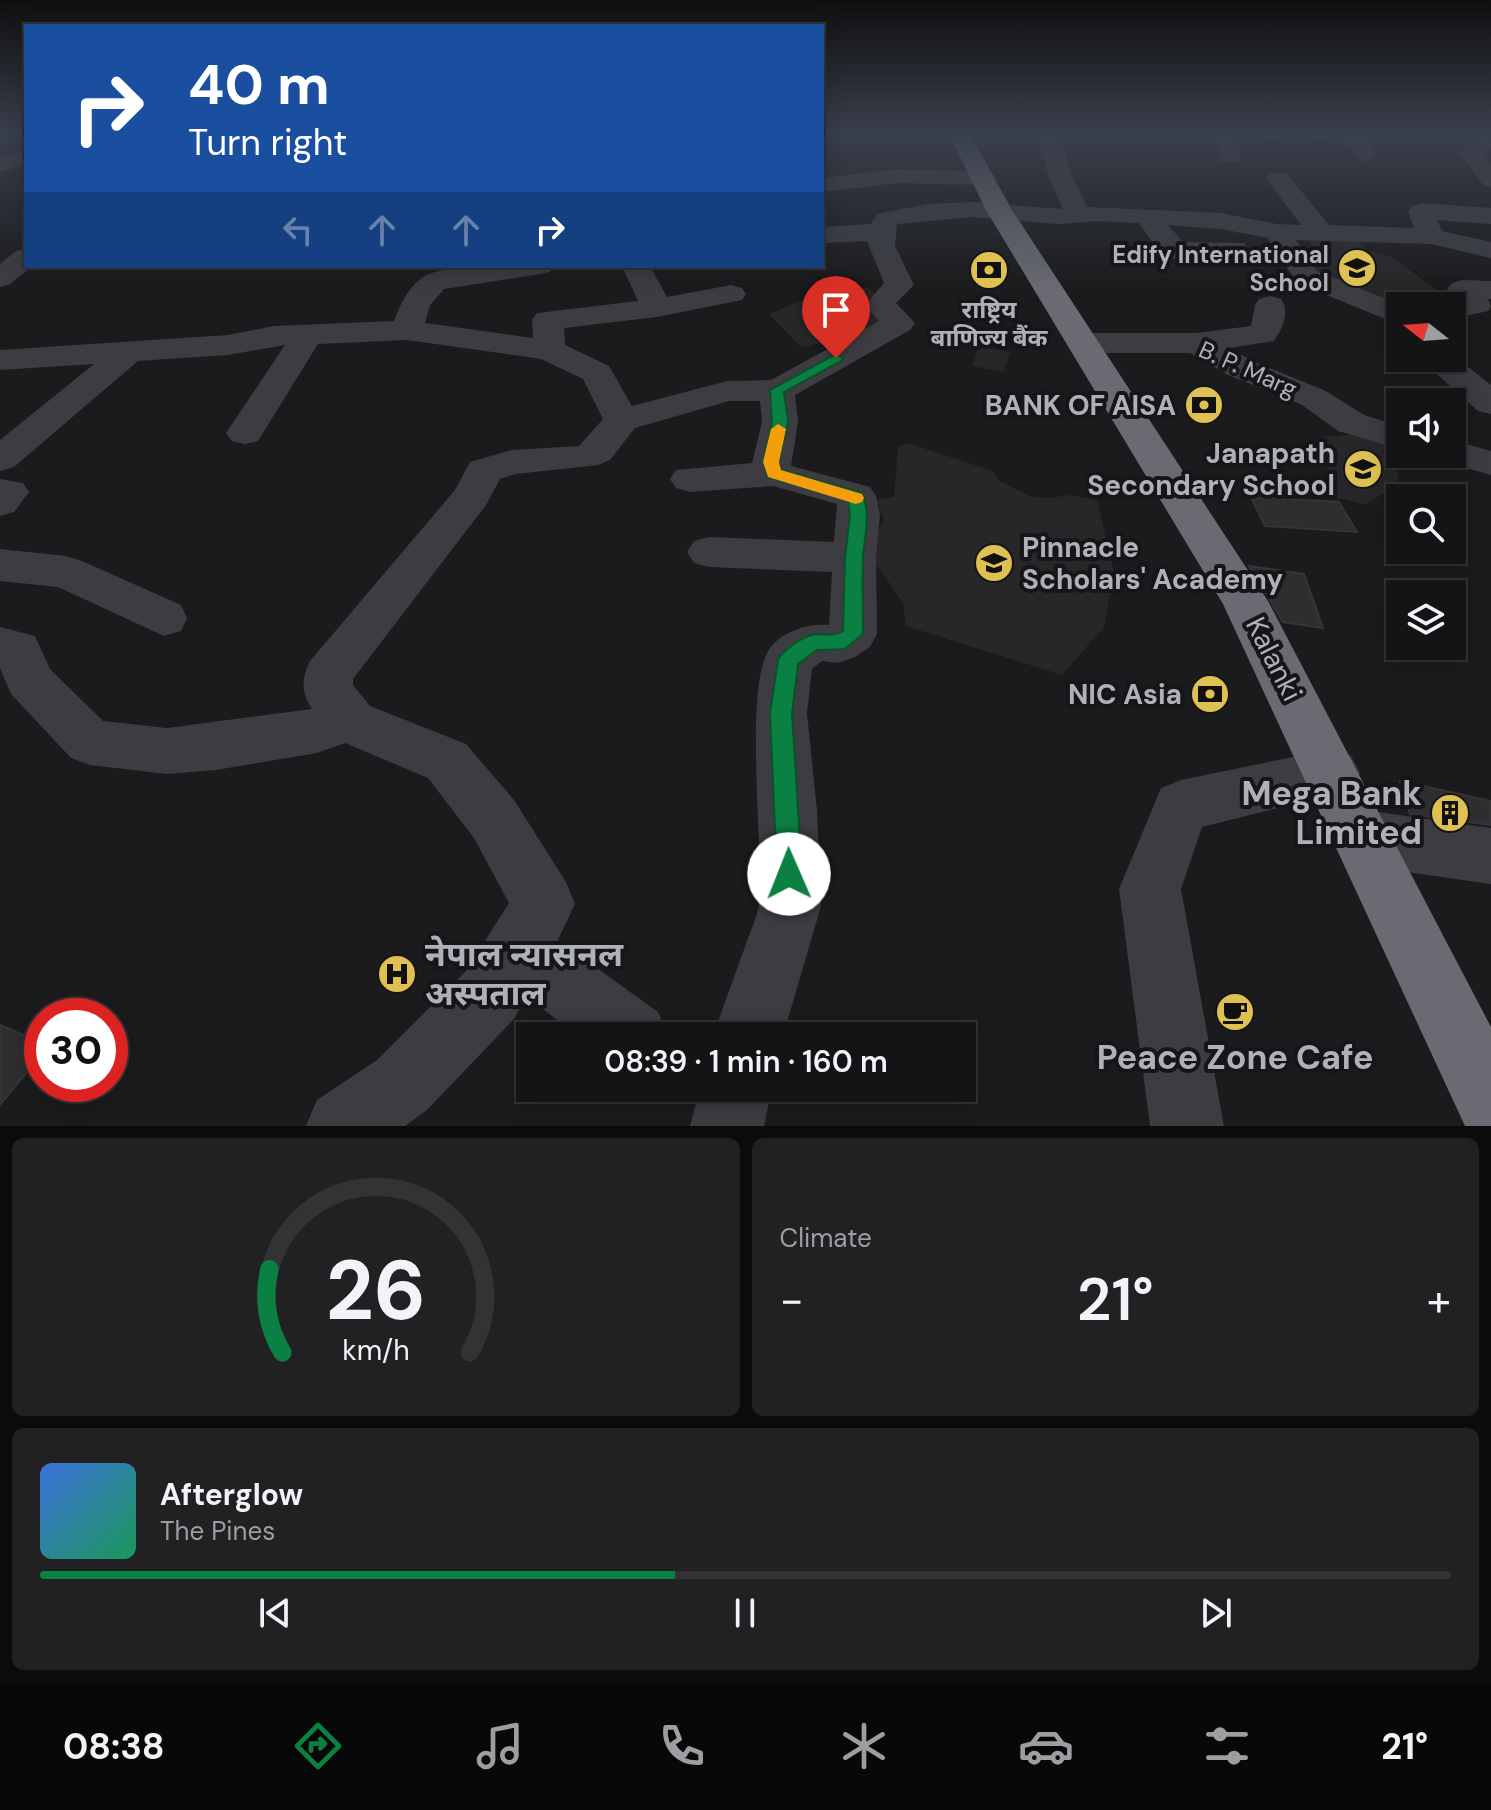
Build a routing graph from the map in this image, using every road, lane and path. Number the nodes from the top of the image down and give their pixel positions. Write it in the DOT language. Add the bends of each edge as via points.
graph roads {
  1 [pos="939,185"];
  2 [pos="977,185"];
  3 [pos="989,185"];
  4 [pos="1064,185"];
  5 [pos="1283,185"];
  6 [pos="1428,213"];
  7 [pos="1079,216"];
  8 [pos="1147,216"];
  9 [pos="1491,216"];
  10 [pos="879,232"];
  11 [pos="1277,232"];
  12 [pos="1321,233"];
  13 [pos="824,235"];
  14 [pos="1234,249"];
  15 [pos="1491,250"];
  16 [pos="24,259"];
  17 [pos="527,268"];
  18 [pos="637,268"];
  19 [pos="0,278"];
  20 [pos="1491,290"];
  21 [pos="1465,292"];
  22 [pos="1466,293"];
  23 [pos="731,294"];
  24 [pos="1270,305"];
  25 [pos="1466,307"];
  26 [pos="657,308"];
  27 [pos="1386,310"];
  28 [pos="407,330"];
  29 [pos="308,334"];
  30 [pos="1085,343"];
  31 [pos="1197,343"];
  32 [pos="549,350"];
  33 [pos="130,351"];
  34 [pos="7,365"];
  35 [pos="1453,372"];
  36 [pos="777,390"];
  37 [pos="1491,403"];
  38 [pos="622,420"];
  39 [pos="245,433"];
  40 [pos="1386,434"];
  41 [pos="1466,456"];
  42 [pos="0,459"];
  43 [pos="1491,463"];
  44 [pos="774,474"];
  45 [pos="690,479"];
  46 [pos="0,492"];
  47 [pos="0,503"];
  48 [pos="709,552"];
  49 [pos="854,558"];
  50 [pos="0,565"];
  51 [pos="164,618"];
  52 [pos="0,646"];
  53 [pos="346,720"];
  54 [pos="1332,773"];
  55 [pos="1364,838"];
  56 [pos="1491,856"];
  57 [pos="517,949"];
  58 [pos="615,1022"];
  59 [pos="753,1022"];
  60 [pos="1491,1101"];
  61 [pos="343,1126"];
  62 [pos="1187,1126"];
  1 -- 10 [label="street" via="904,215 886,219"];
  2 -- 30 [label="highway, Kalanki"];
  3 -- 7 [label="street" via="1027,215"];
  4 -- 7 [label="street"];
  5 -- 12 [label="street"];
  6 -- 9 [label="street"];
  6 -- 12 [label="street"];
  6 -- 15 [label="street"];
  7 -- 8 [label="street"];
  8 -- 11 [label="street" via="1221,221"];
  8 -- 14 [label="street" via="1175,251"];
  10 -- 13 [label="street"];
  10 -- 36 [label="street" via="881,254 899,285 880,305 899,323"];
  11 -- 12 [label="street"];
  11 -- 27 [label="street" via="1307,277"];
  16 -- 19 [label="street"];
  17 -- 28 [label="street" via="435,282 416,303"];
  18 -- 26 [label="street"];
  20 -- 21 [label="street" via="1462,289"];
  22 -- 25 [label="street" via="1477,305"];
  23 -- 26 [label="street"];
  24 -- 31 [label="street" via="1263,334"];
  26 -- 32 [label="street" via="548,320"];
  28 -- 29 [label="street"];
  28 -- 32 [label="street"];
  29 -- 33 [label="street"];
  29 -- 39 [label="street"];
  30 -- 31 [label="street, B. P. Marg"];
  30 -- 54 [label="highway, Kalanki" via="1245,601"];
  31 -- 40 [label="street, B. P. Marg" via="1240,368 1314,398 1351,423"];
  32 -- 38 [label="street" via="597,373"];
  33 -- 34 [label="street"];
  33 -- 42 [label="street"];
  35 -- 37 [label="street"];
  36 -- 38 [label="street" via="727,391"];
  36 -- 44 [label="street" via="780,422 771,462"];
  38 -- 53 [label="street" via="597,452 584,457 512,462 484,471 472,496 328,675 328,693 346,711"];
  41 -- 43 [label="street"];
  44 -- 45 [label="street"];
  44 -- 49 [label="street" via="856,496"];
  46 -- 47 [label="street" via="9,492"];
  48 -- 49 [label="street"];
  49 -- 59 [label="street" via="853,634 838,644 814,642 788,660 781,713 790,906"];
  50 -- 51 [label="street" via="66,572"];
  52 -- 53 [label="street" via="18,649 29,680 90,742 167,751 216,747 317,731"];
  53 -- 57 [label="street" via="447,761 494,819 544,904"];
  54 -- 55 [label="highway, Kalanki"];
  54 -- 62 [label="street" via="1181,806 1150,889"];
  55 -- 56 [label="street"];
  55 -- 60 [label="highway, Kalanki"];
  57 -- 58 [label="street"];
  57 -- 61 [label="street" via="490,995 402,1085"];
}
